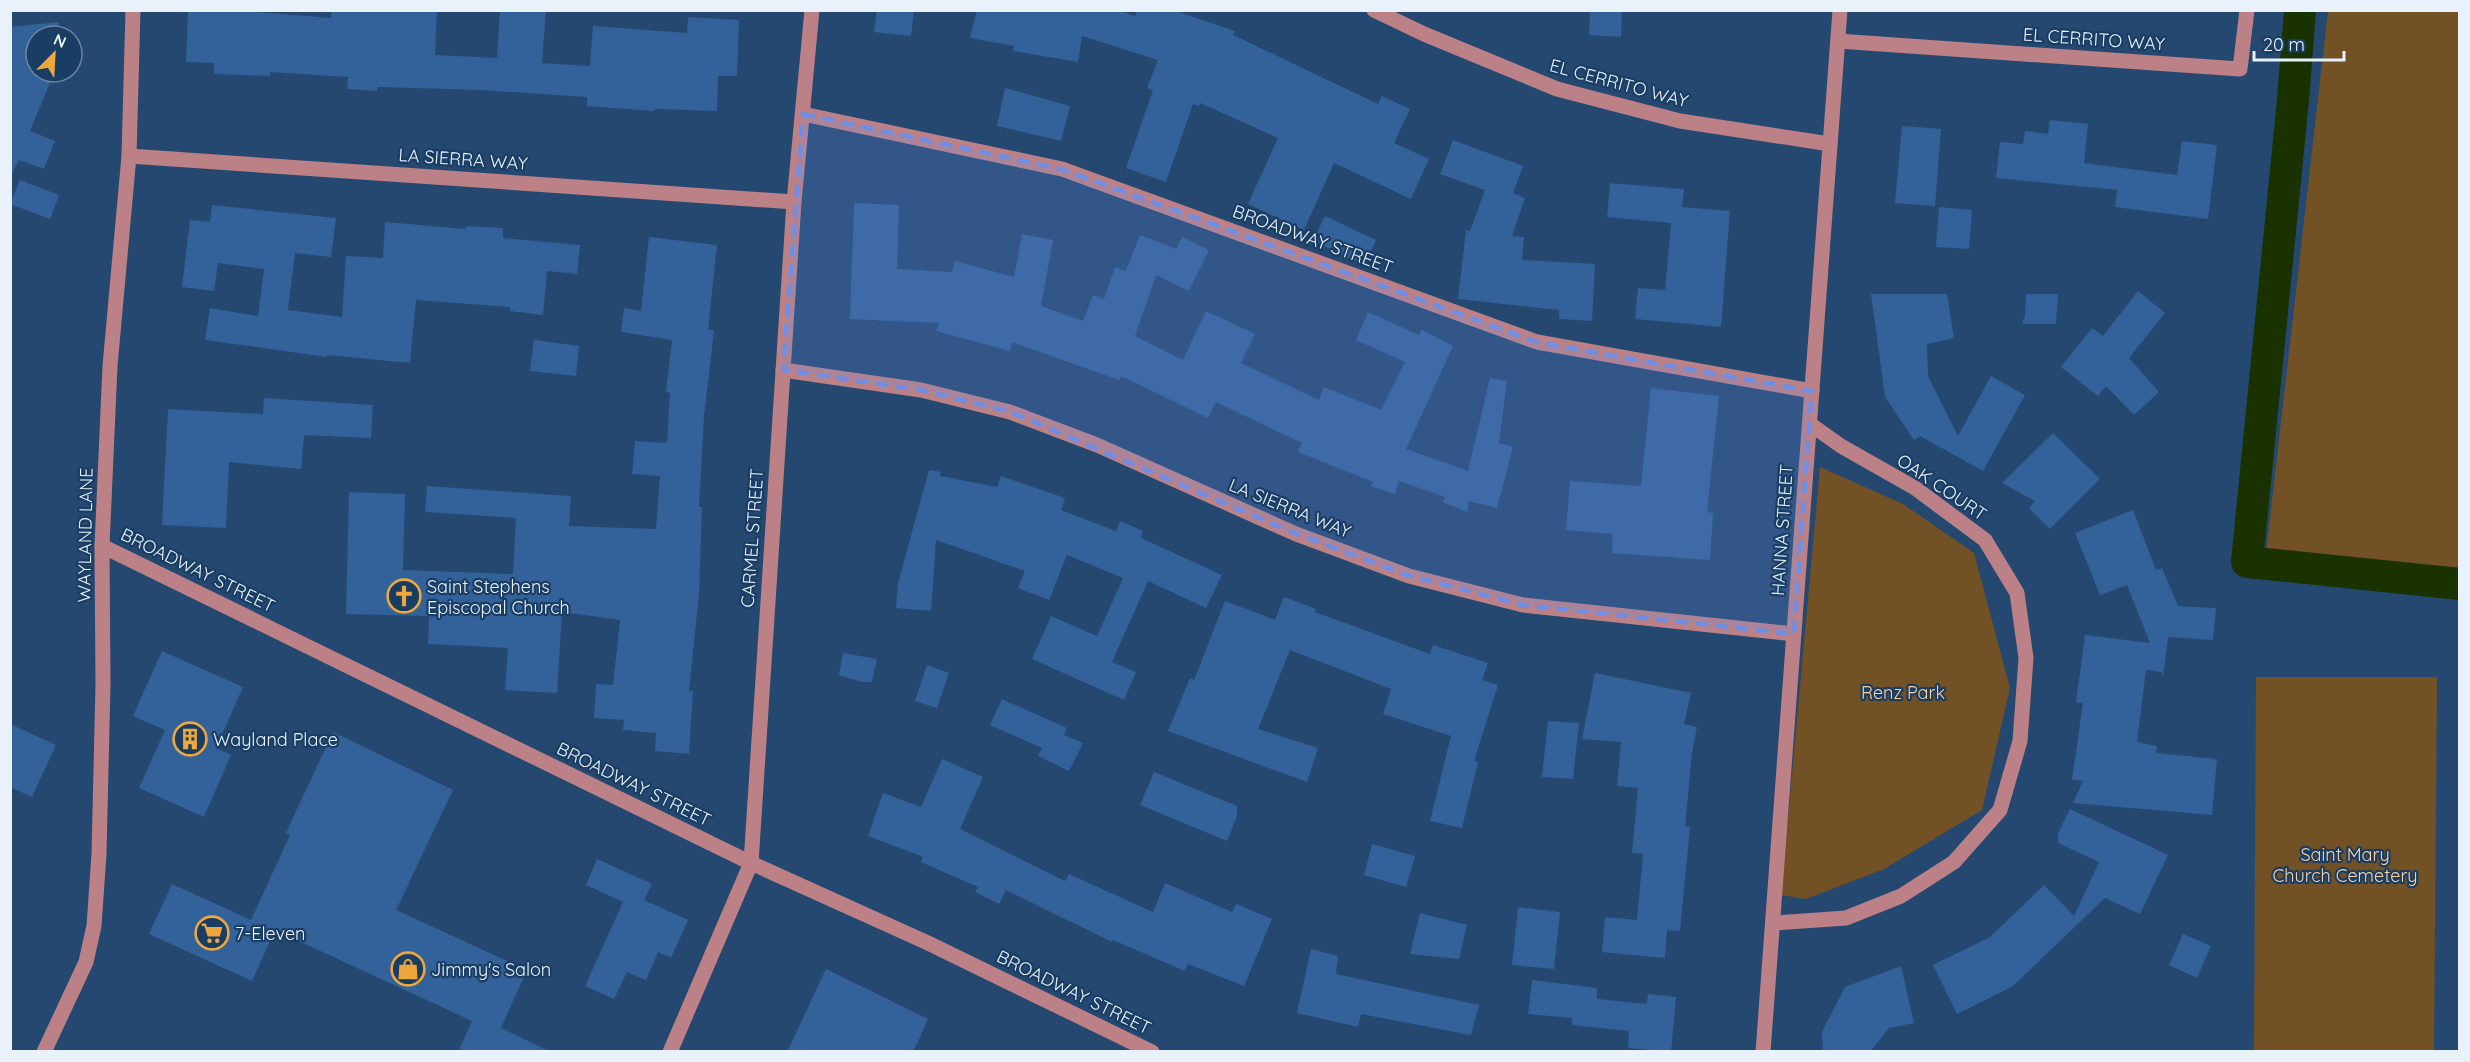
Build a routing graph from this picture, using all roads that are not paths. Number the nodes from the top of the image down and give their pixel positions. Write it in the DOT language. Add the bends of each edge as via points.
graph roads {
  1 [pos="133,10"];
  2 [pos="812,10"];
  3 [pos="1374,10"];
  4 [pos="1840,10"];
  5 [pos="2247,10"];
  6 [pos="1838,41"];
  7 [pos="803,114"];
  8 [pos="1830,144"];
  9 [pos="129,156"];
  10 [pos="794,202"];
  11 [pos="783,370"];
  12 [pos="1812,392"];
  13 [pos="1810,424"];
  14 [pos="102,546"];
  15 [pos="1794,634"];
  16 [pos="751,863"];
  17 [pos="1773,923"];
  18 [pos="44,1052"];
  19 [pos="670,1052"];
  20 [pos="1152,1052"];
  21 [pos="1763,1052"];
  1 -- 9 [label="street, WAYLAND LANE"];
  2 -- 7 [label="street, CARMEL STREET"];
  3 -- 8 [label="street, EL CERRITO WAY" via="1557,89 1680,121"];
  4 -- 6 [label="street, HANNA STREET"];
  5 -- 6 [label="street, EL CERRITO WAY" via="2240,69"];
  6 -- 8 [label="street, HANNA STREET"];
  7 -- 10 [label="street, CARMEL STREET"];
  7 -- 12 [label="street, BROADWAY STREET" via="1062,169 1537,342"];
  8 -- 12 [label="street, HANNA STREET"];
  9 -- 10 [label="street, LA SIERRA WAY"];
  9 -- 14 [label="street, WAYLAND LANE" via="110,366"];
  10 -- 11 [label="street, CARMEL STREET"];
  11 -- 15 [label="street, LA SIERRA WAY" via="921,390 1010,412 1097,445 1296,534 1409,576 1522,605"];
  11 -- 16 [label="street, CARMEL STREET"];
  12 -- 13 [label="street, HANNA STREET"];
  13 -- 15 [label="street, HANNA STREET"];
  13 -- 17 [label="street, OAK COURT" via="1915,488 1985,540 2017,593 2026,658 2020,741 2000,810 1954,862 1901,896 1846,918"];
  14 -- 16 [label="street, BROADWAY STREET"];
  14 -- 18 [label="street, WAYLAND LANE" via="103,685 94,926 86,962"];
  15 -- 17 [label="street, HANNA STREET"];
  16 -- 19 [label="street, CARMEL STREET"];
  16 -- 20 [label="street, BROADWAY STREET" via="928,943"];
  17 -- 21 [label="street, HANNA STREET"];
}
